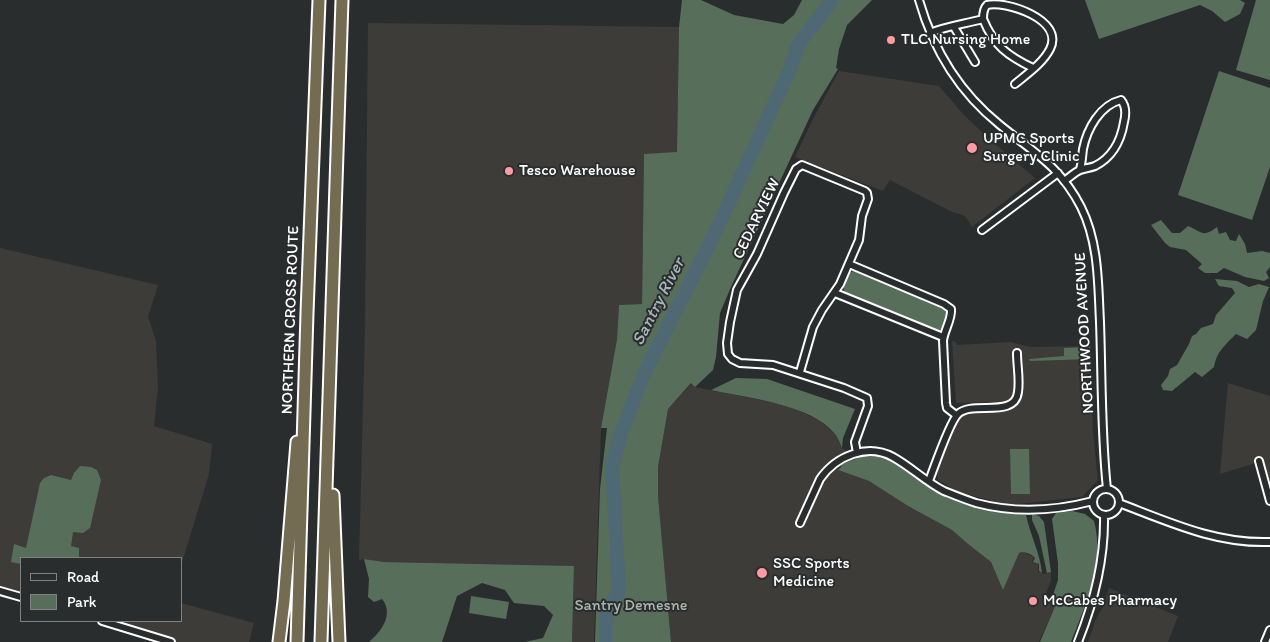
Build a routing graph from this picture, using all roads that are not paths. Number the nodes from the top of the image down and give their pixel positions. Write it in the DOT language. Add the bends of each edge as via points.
graph roads {
  1 [pos="319,0"];
  2 [pos="342,0"];
  3 [pos="919,0"];
  4 [pos="983,20"];
  5 [pos="954,27"];
  6 [pos="930,33"];
  7 [pos="975,62"];
  8 [pos="1033,68"];
  9 [pos="1015,84"];
  10 [pos="1080,170"];
  11 [pos="1058,173"];
  12 [pos="1064,181"];
  13 [pos="982,230"];
  14 [pos="849,264"];
  15 [pos="835,293"];
  16 [pos="307,313"];
  17 [pos="943,337"];
  18 [pos="1017,353"];
  19 [pos="800,372"];
  20 [pos="329,408"];
  21 [pos="956,415"];
  22 [pos="857,453"];
  23 [pos="1258,461"];
  24 [pos="929,481"];
  25 [pos="1107,488"];
  26 [pos="1270,500"];
  27 [pos="1093,501"];
  28 [pos="1119,503"];
  29 [pos="1104,515"];
  30 [pos="800,523"];
  31 [pos="1270,542"];
  32 [pos="0,591"];
  33 [pos="20,597"];
  34 [pos="105,622"];
  35 [pos="1270,630"];
  36 [pos="171,642"];
  37 [pos="279,642"];
  38 [pos="297,642"];
  39 [pos="321,642"];
  40 [pos="340,642"];
  41 [pos="1078,642"];
  42 [pos="1265,642"];
  1 -- 16 [label="highway, NORTHERN CROSS ROUTE"];
  2 -- 20 [label="highway"];
  3 -- 6 [label="street, NORTHWOOD AVENUE"];
  4 -- 5 [label="street"];
  4 -- 8 [label="street" via="1003,50 1018,62"];
  4 -- 8 [label="street" via="985,7 1005,2 1030,10 1050,26 1053,34 1050,49"];
  5 -- 6 [label="street"];
  5 -- 7 [label="street"];
  6 -- 11 [label="street, NORTHWOOD AVENUE" via="953,74 983,110"];
  8 -- 9 [label="street"];
  10 -- 10 [label="street" via="1091,126 1112,102 1121,100 1125,104 1125,117 1117,145 1096,165"];
  10 -- 12 [label="street"];
  11 -- 12 [label="street, NORTHWOOD AVENUE"];
  11 -- 13 [label="street"];
  12 -- 25 [label="street, NORTHWOOD AVENUE" via="1084,214 1096,260"];
  14 -- 15 [label="street, CEDARVIEW"];
  14 -- 17 [label="street" via="950,307 951,316"];
  14 -- 19 [label="street, CEDARVIEW" via="860,234 867,193 809,167 799,166 738,290 727,343 728,354 740,363 773,365"];
  15 -- 17 [label="street"];
  15 -- 19 [label="street, CEDARVIEW" via="813,327"];
  16 -- 37 [label="highway"];
  16 -- 38 [label="highway, NORTHERN CROSS ROUTE"];
  17 -- 21 [label="street" via="946,408"];
  18 -- 21 [label="street" via="1018,392 1014,401 1003,407 967,409"];
  19 -- 22 [label="street, CEDARVIEW" via="866,398 868,406 855,442"];
  20 -- 39 [label="highway"];
  20 -- 40 [label="highway"];
  21 -- 24 [label="street"];
  22 -- 24 [label="street" via="887,455"];
  22 -- 30 [label="street" via="842,458 824,472"];
  23 -- 26 [label="street"];
  24 -- 27 [label="street" via="944,491 1006,509 1046,509"];
  25 -- 27 [label="street" via="1099,491"];
  25 -- 28 [label="street" via="1117,494"];
  27 -- 29 [label="street" via="1096,510"];
  28 -- 29 [label="street" via="1114,512"];
  28 -- 31 [label="street" via="1200,534 1255,543"];
  29 -- 41 [label="street" via="1097,587"];
  32 -- 33 [label="street"];
  34 -- 36 [label="street"];
  35 -- 42 [label="street"];
}
